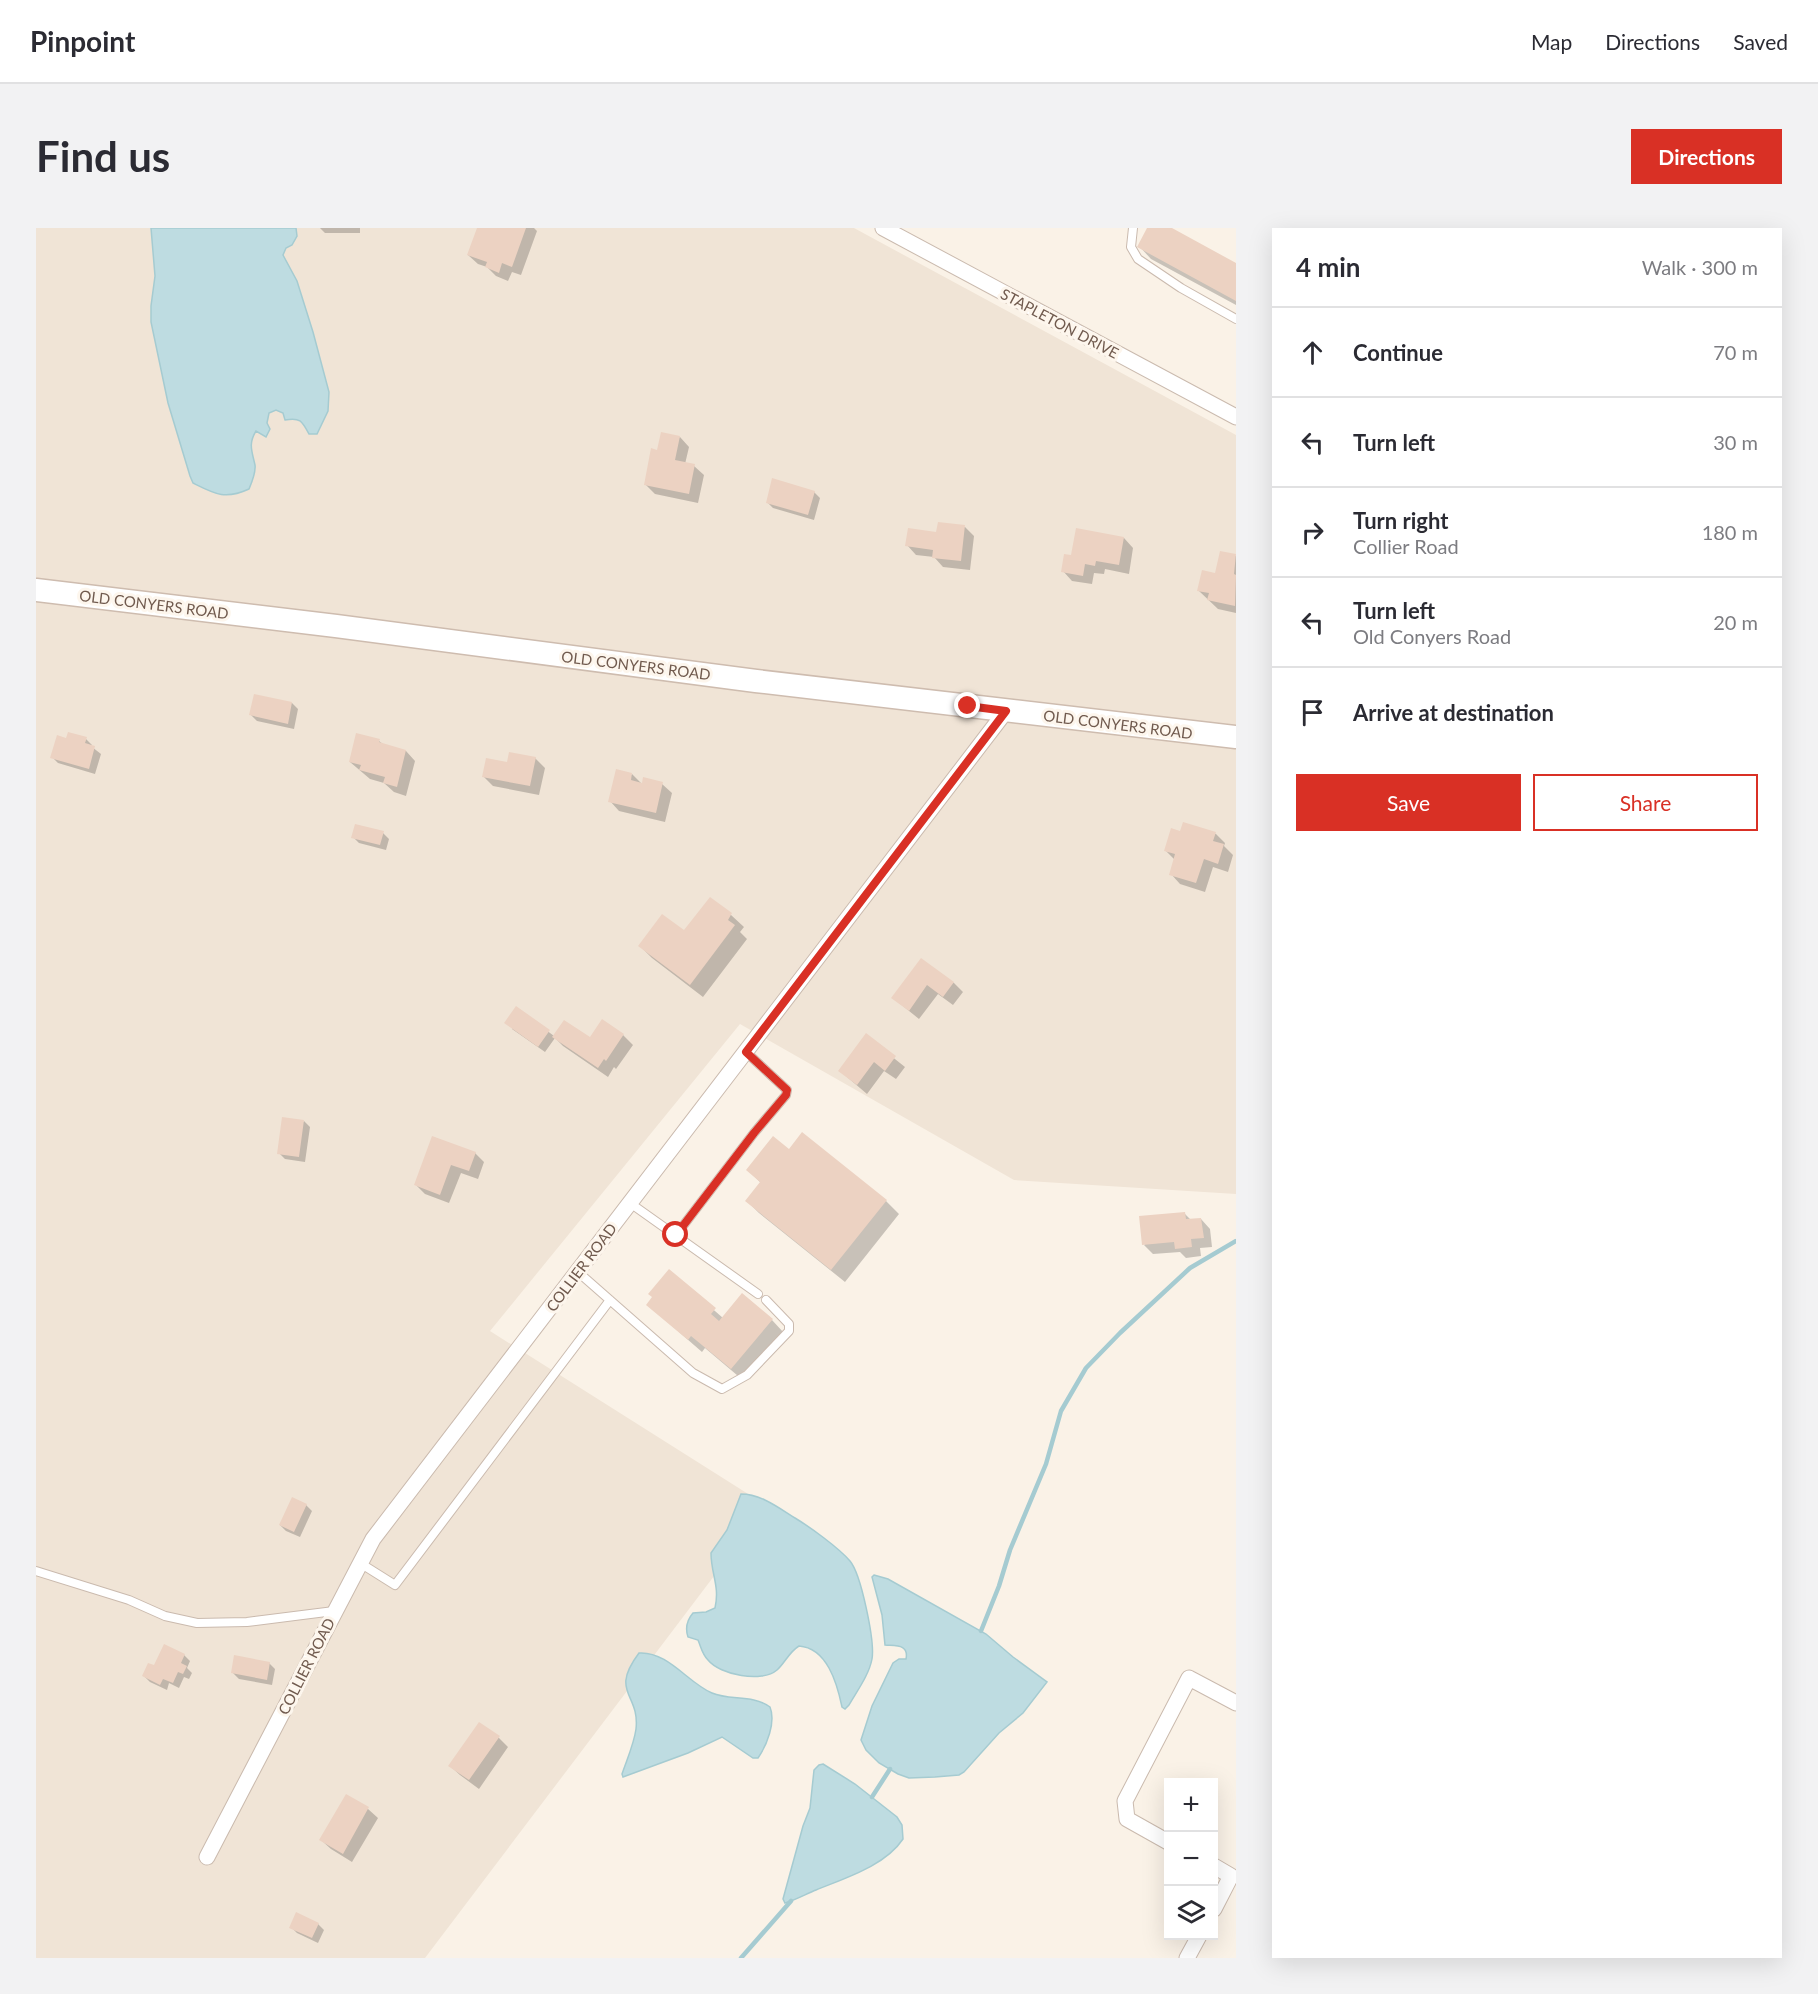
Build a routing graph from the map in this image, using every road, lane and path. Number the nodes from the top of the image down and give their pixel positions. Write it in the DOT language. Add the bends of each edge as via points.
graph roads {
  1 [pos="883,228"];
  2 [pos="1133,228"];
  3 [pos="1236,319"];
  4 [pos="1236,417"];
  5 [pos="36,590"];
  6 [pos="1006,711"];
  7 [pos="1236,737"];
  8 [pos="746,1052"];
  9 [pos="630,1203"];
  10 [pos="676,1235"];
  11 [pos="578,1272"];
  12 [pos="758,1294"];
  13 [pos="610,1300"];
  14 [pos="766,1300"];
  15 [pos="360,1563"];
  16 [pos="36,1571"];
  17 [pos="334,1611"];
  18 [pos="1236,1703"];
  19 [pos="1164,1840"];
  20 [pos="207,1857"];
  21 [pos="1218,1868"];
  22 [pos="1218,1901"];
  23 [pos="1196,1940"];
  24 [pos="1187,1958"];
  1 -- 4 [label="street, STAPLETON DRIVE"];
  2 -- 3 [label="lane" via="1131,247 1138,259"];
  5 -- 6 [label="street, OLD CONYERS ROAD"];
  6 -- 7 [label="street, OLD CONYERS ROAD"];
  6 -- 8 [label="street, COLLIER ROAD"];
  8 -- 9 [label="street, COLLIER ROAD"];
  8 -- 10 [label="lane" via="787,1090 786,1095"];
  9 -- 10 [label="lane"];
  9 -- 11 [label="street, COLLIER ROAD"];
  10 -- 12 [label="lane"];
  11 -- 13 [label="lane"];
  11 -- 15 [label="street, COLLIER ROAD" via="373,1539"];
  13 -- 14 [label="lane" via="693,1373 722,1389 747,1375 789,1331 789,1324"];
  13 -- 15 [label="lane" via="395,1585"];
  15 -- 17 [label="street, COLLIER ROAD"];
  16 -- 17 [label="lane" via="129,1600 165,1616 197,1623"];
  17 -- 20 [label="street, COLLIER ROAD"];
  18 -- 19 [label="street" via="1189,1678 1125,1801 1127,1819"];
  21 -- 22 [label="street" via="1231,1876"];
  23 -- 24 [label="street"];
}
